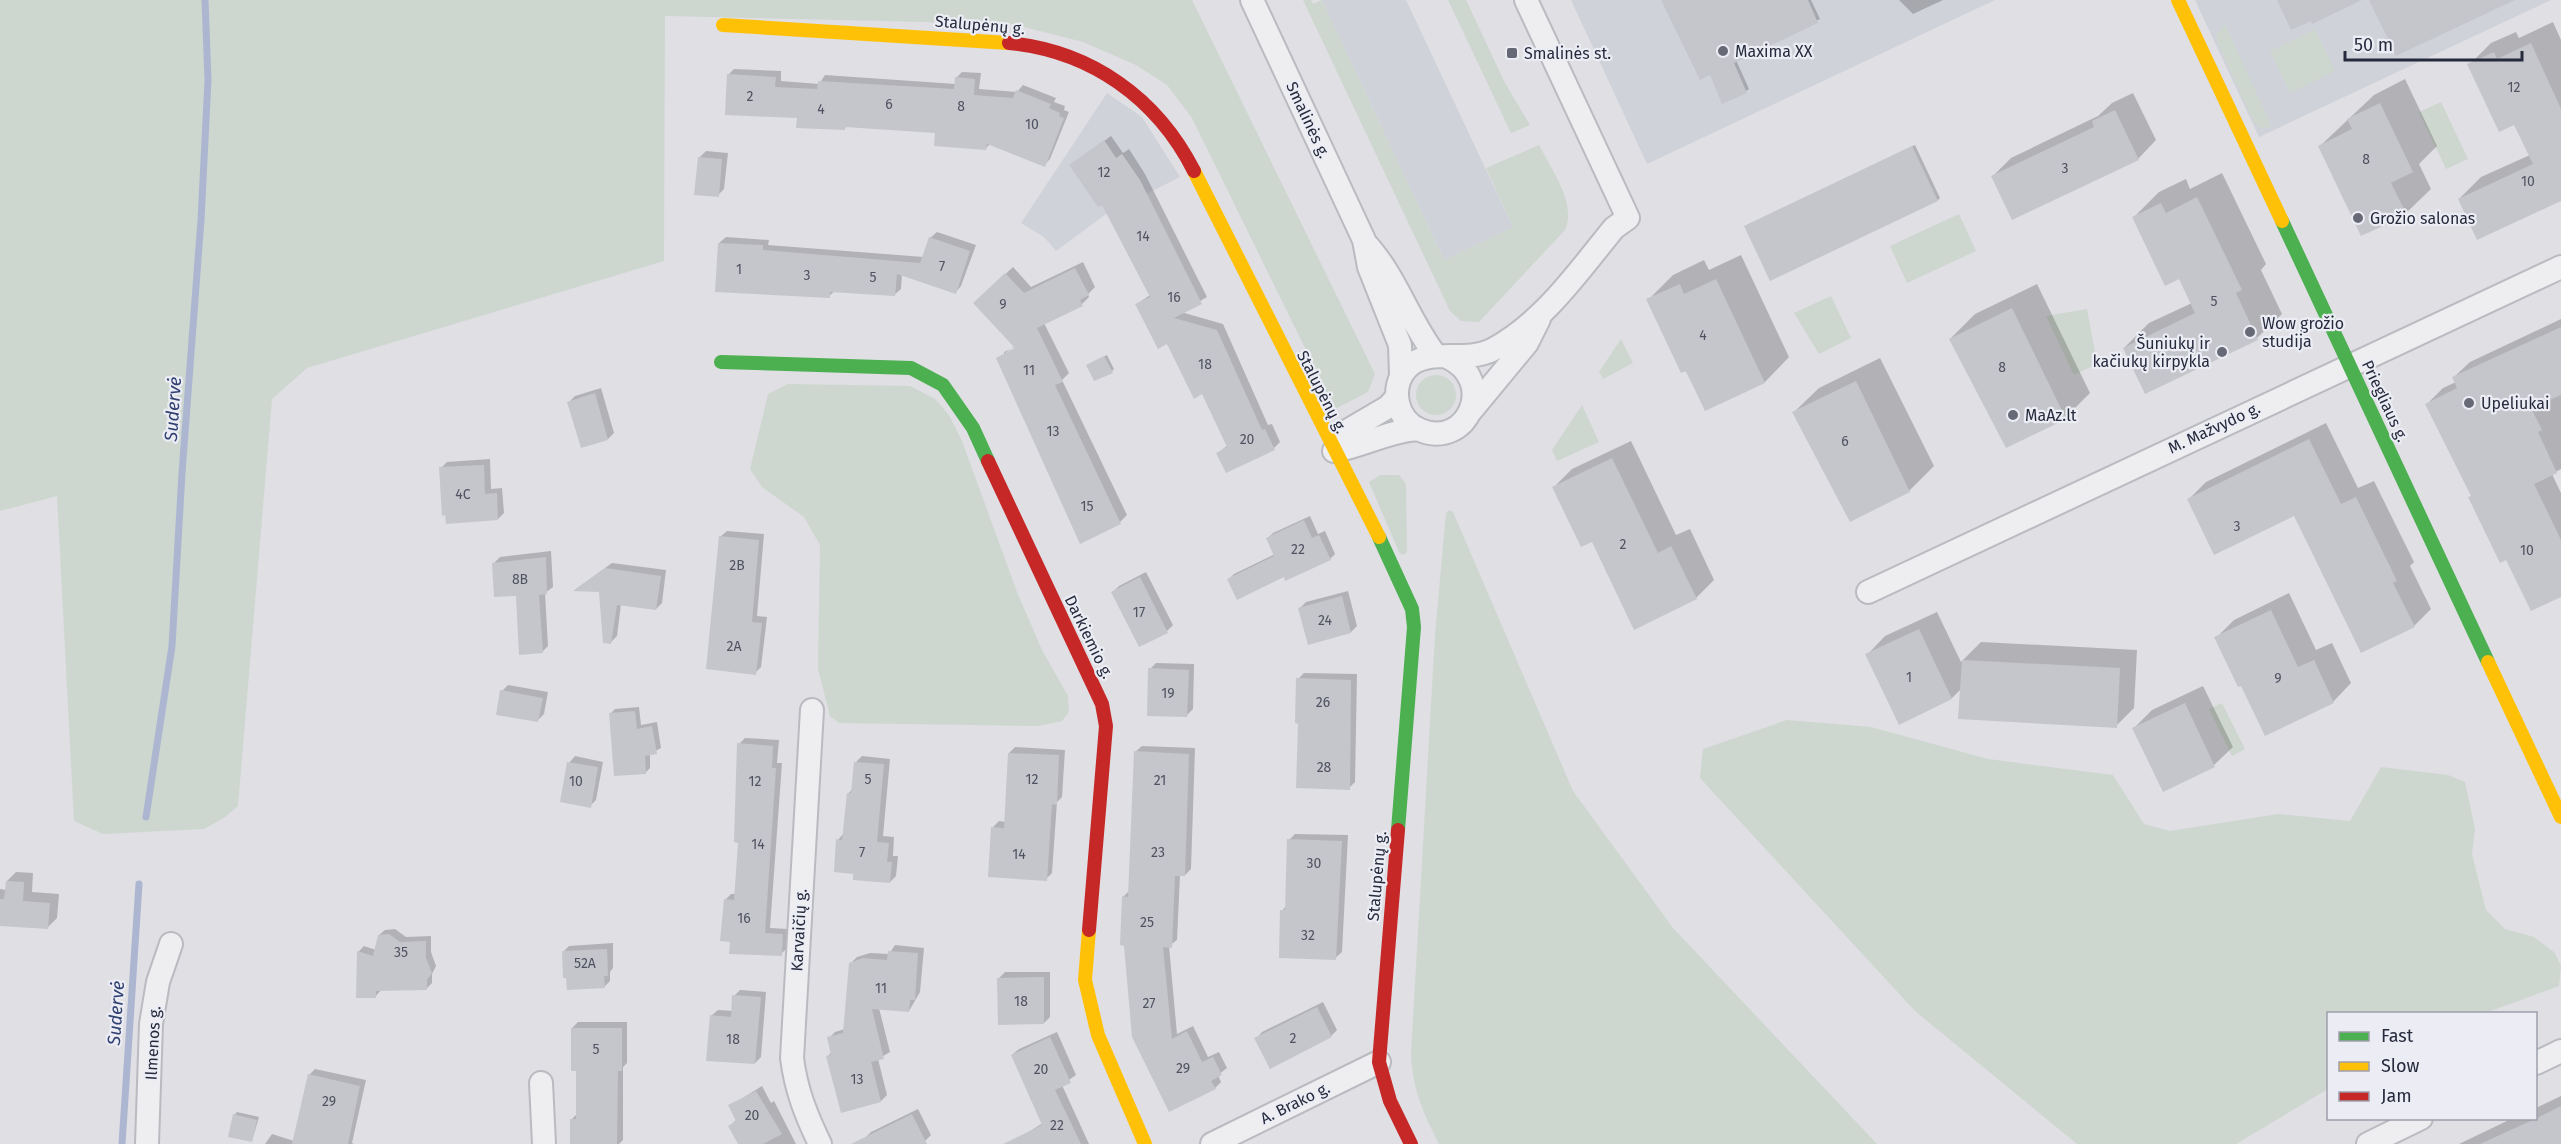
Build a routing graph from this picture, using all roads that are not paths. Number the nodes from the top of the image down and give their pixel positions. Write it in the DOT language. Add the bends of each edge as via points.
graph roads {
  1 [pos="1252,0"];
  2 [pos="1526,0"];
  3 [pos="2178,0"];
  4 [pos="723,25"];
  5 [pos="1364,240"];
  6 [pos="2561,267"];
  7 [pos="1541,315"];
  8 [pos="1441,356"];
  9 [pos="721,362"];
  10 [pos="2350,365"];
  11 [pos="1399,387"];
  12 [pos="1470,412"];
  13 [pos="1418,429"];
  14 [pos="1334,451"];
  15 [pos="1868,592"];
  16 [pos="812,710"];
  17 [pos="2561,817"];
  18 [pos="171,944"];
  19 [pos="2561,1051"];
  20 [pos="1379,1062"];
  21 [pos="2537,1062"];
  22 [pos="541,1083"];
  23 [pos="2419,1120"];
  24 [pos="147,1144"];
  25 [pos="544,1144"];
  26 [pos="820,1144"];
  27 [pos="1145,1144"];
  28 [pos="1212,1144"];
  29 [pos="1411,1144"];
  30 [pos="2368,1144"];
  1 -- 5 [label="street, Smalinės g."];
  2 -- 7 [label="street" via="1628,218 1614,228"];
  3 -- 10 [label="street, Priegliaus g."];
  4 -- 14 [label="street, Stalupėnų g." via="1014,44 1059,52 1119,81 1146,102 1183,150"];
  5 -- 8 [label="street, Smalinės g." via="1381,260 1423,339"];
  5 -- 11 [label="street, Smalinės g." via="1369,267 1400,345"];
  6 -- 10 [label="street, M. Mažvydo g."];
  7 -- 8 [label="street" via="1477,356"];
  7 -- 12 [label="street" via="1527,343"];
  8 -- 11 [label="street" via="1416,361"];
  8 -- 12 [label="street" via="1464,368 1471,378 1474,401"];
  9 -- 27 [label="street, Darkiemio g." via="911,369 943,385 973,428 1102,704 1106,726 1086,980 1098,1035"];
  10 -- 15 [label="street, M. Mažvydo g."];
  10 -- 17 [label="street, Priegliaus g."];
  11 -- 13 [label="street" via="1403,416"];
  11 -- 14 [label="street" via="1388,407 1347,431"];
  12 -- 13 [label="street" via="1454,429 1442,433"];
  13 -- 14 [label="street" via="1390,433"];
  14 -- 20 [label="street, Stalupėnų g." via="1403,585 1414,627"];
  16 -- 26 [label="street, Karvaičių g." via="792,1058 795,1084"];
  18 -- 24 [label="street, Ilmenos g." via="158,982 151,1024"];
  19 -- 21 [label="street"];
  20 -- 28 [label="street, A. Brako g."];
  20 -- 29 [label="street, Stalupėnų g." via="1390,1101"];
  22 -- 25 [label="street"];
  23 -- 30 [label="street"];
}
